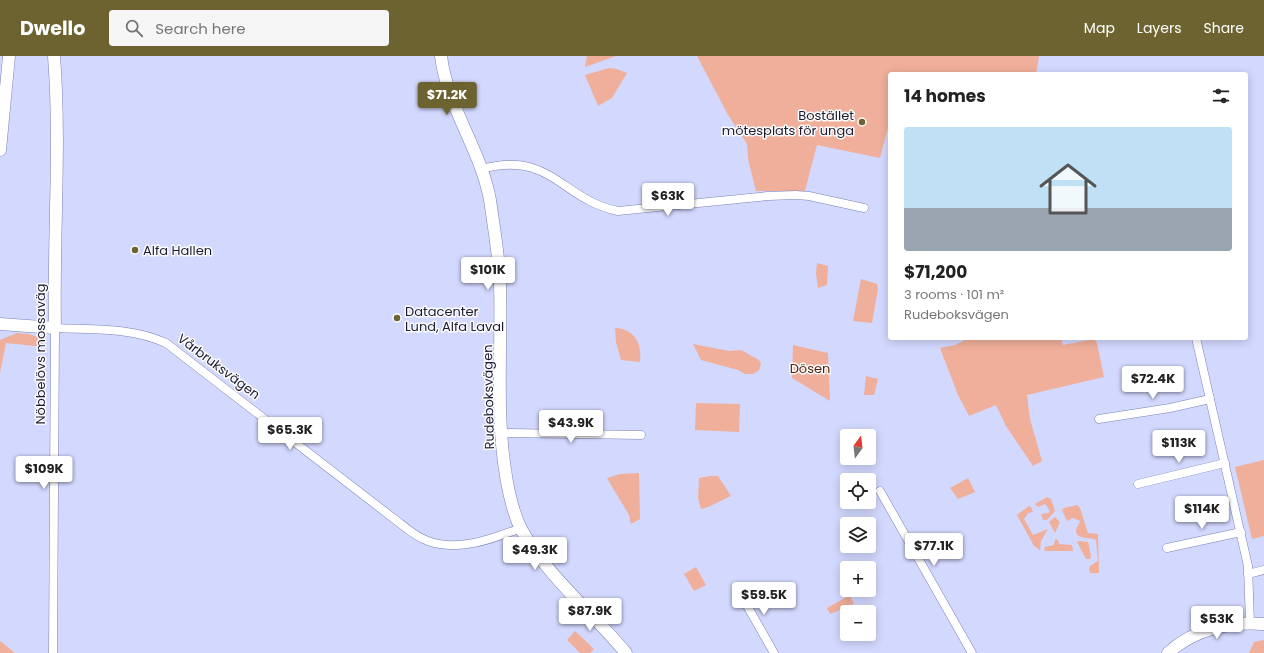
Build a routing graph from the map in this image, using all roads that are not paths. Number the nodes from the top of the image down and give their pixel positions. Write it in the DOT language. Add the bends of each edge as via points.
graph roads {
  1 [pos="1,56"];
  2 [pos="9,56"];
  3 [pos="54,56"];
  4 [pos="441,56"];
  5 [pos="0,66"];
  6 [pos="0,150"];
  7 [pos="482,169"];
  8 [pos="864,208"];
  9 [pos="0,324"];
  10 [pos="55,328"];
  11 [pos="1196,340"];
  12 [pos="1210,399"];
  13 [pos="1100,419"];
  14 [pos="501,433"];
  15 [pos="641,435"];
  16 [pos="1224,463"];
  17 [pos="1138,484"];
  18 [pos="880,491"];
  19 [pos="521,528"];
  20 [pos="1241,532"];
  21 [pos="1167,548"];
  22 [pos="1264,570"];
  23 [pos="1248,574"];
  24 [pos="737,588"];
  25 [pos="1250,623"];
  26 [pos="1264,624"];
  27 [pos="53,653"];
  28 [pos="626,653"];
  29 [pos="774,653"];
  30 [pos="972,653"];
  31 [pos="1168,653"];
  1 -- 5 [label="street"];
  2 -- 6 [label="street"];
  3 -- 10 [label="street, Nöbbelövs mossaväg" via="57,150"];
  4 -- 7 [label="street, Rudeboksvägen" via="454,104"];
  7 -- 8 [label="street" via="508,164 531,167 553,177 599,206 618,211 796,195"];
  7 -- 14 [label="street, Rudeboksvägen" via="490,199 500,282"];
  9 -- 10 [label="street, Vårbruksvägen"];
  10 -- 19 [label="street, Vårbruksvägen" via="131,331 148,334 166,343 397,521 428,541 445,545 466,545"];
  10 -- 27 [label="street, Nöbbelövs mossaväg"];
  11 -- 12 [label="street"];
  12 -- 13 [label="street"];
  12 -- 16 [label="street"];
  14 -- 15 [label="street"];
  14 -- 19 [label="street, Rudeboksvägen" via="510,495"];
  16 -- 17 [label="street"];
  16 -- 20 [label="street"];
  18 -- 30 [label="street"];
  19 -- 28 [label="street, Rudeboksvägen" via="557,579"];
  20 -- 21 [label="street"];
  20 -- 23 [label="street"];
  22 -- 23 [label="street"];
  23 -- 25 [label="street"];
  24 -- 29 [label="street"];
  25 -- 26 [label="street"];
  25 -- 31 [label="street" via="1220,626 1198,634"];
}
